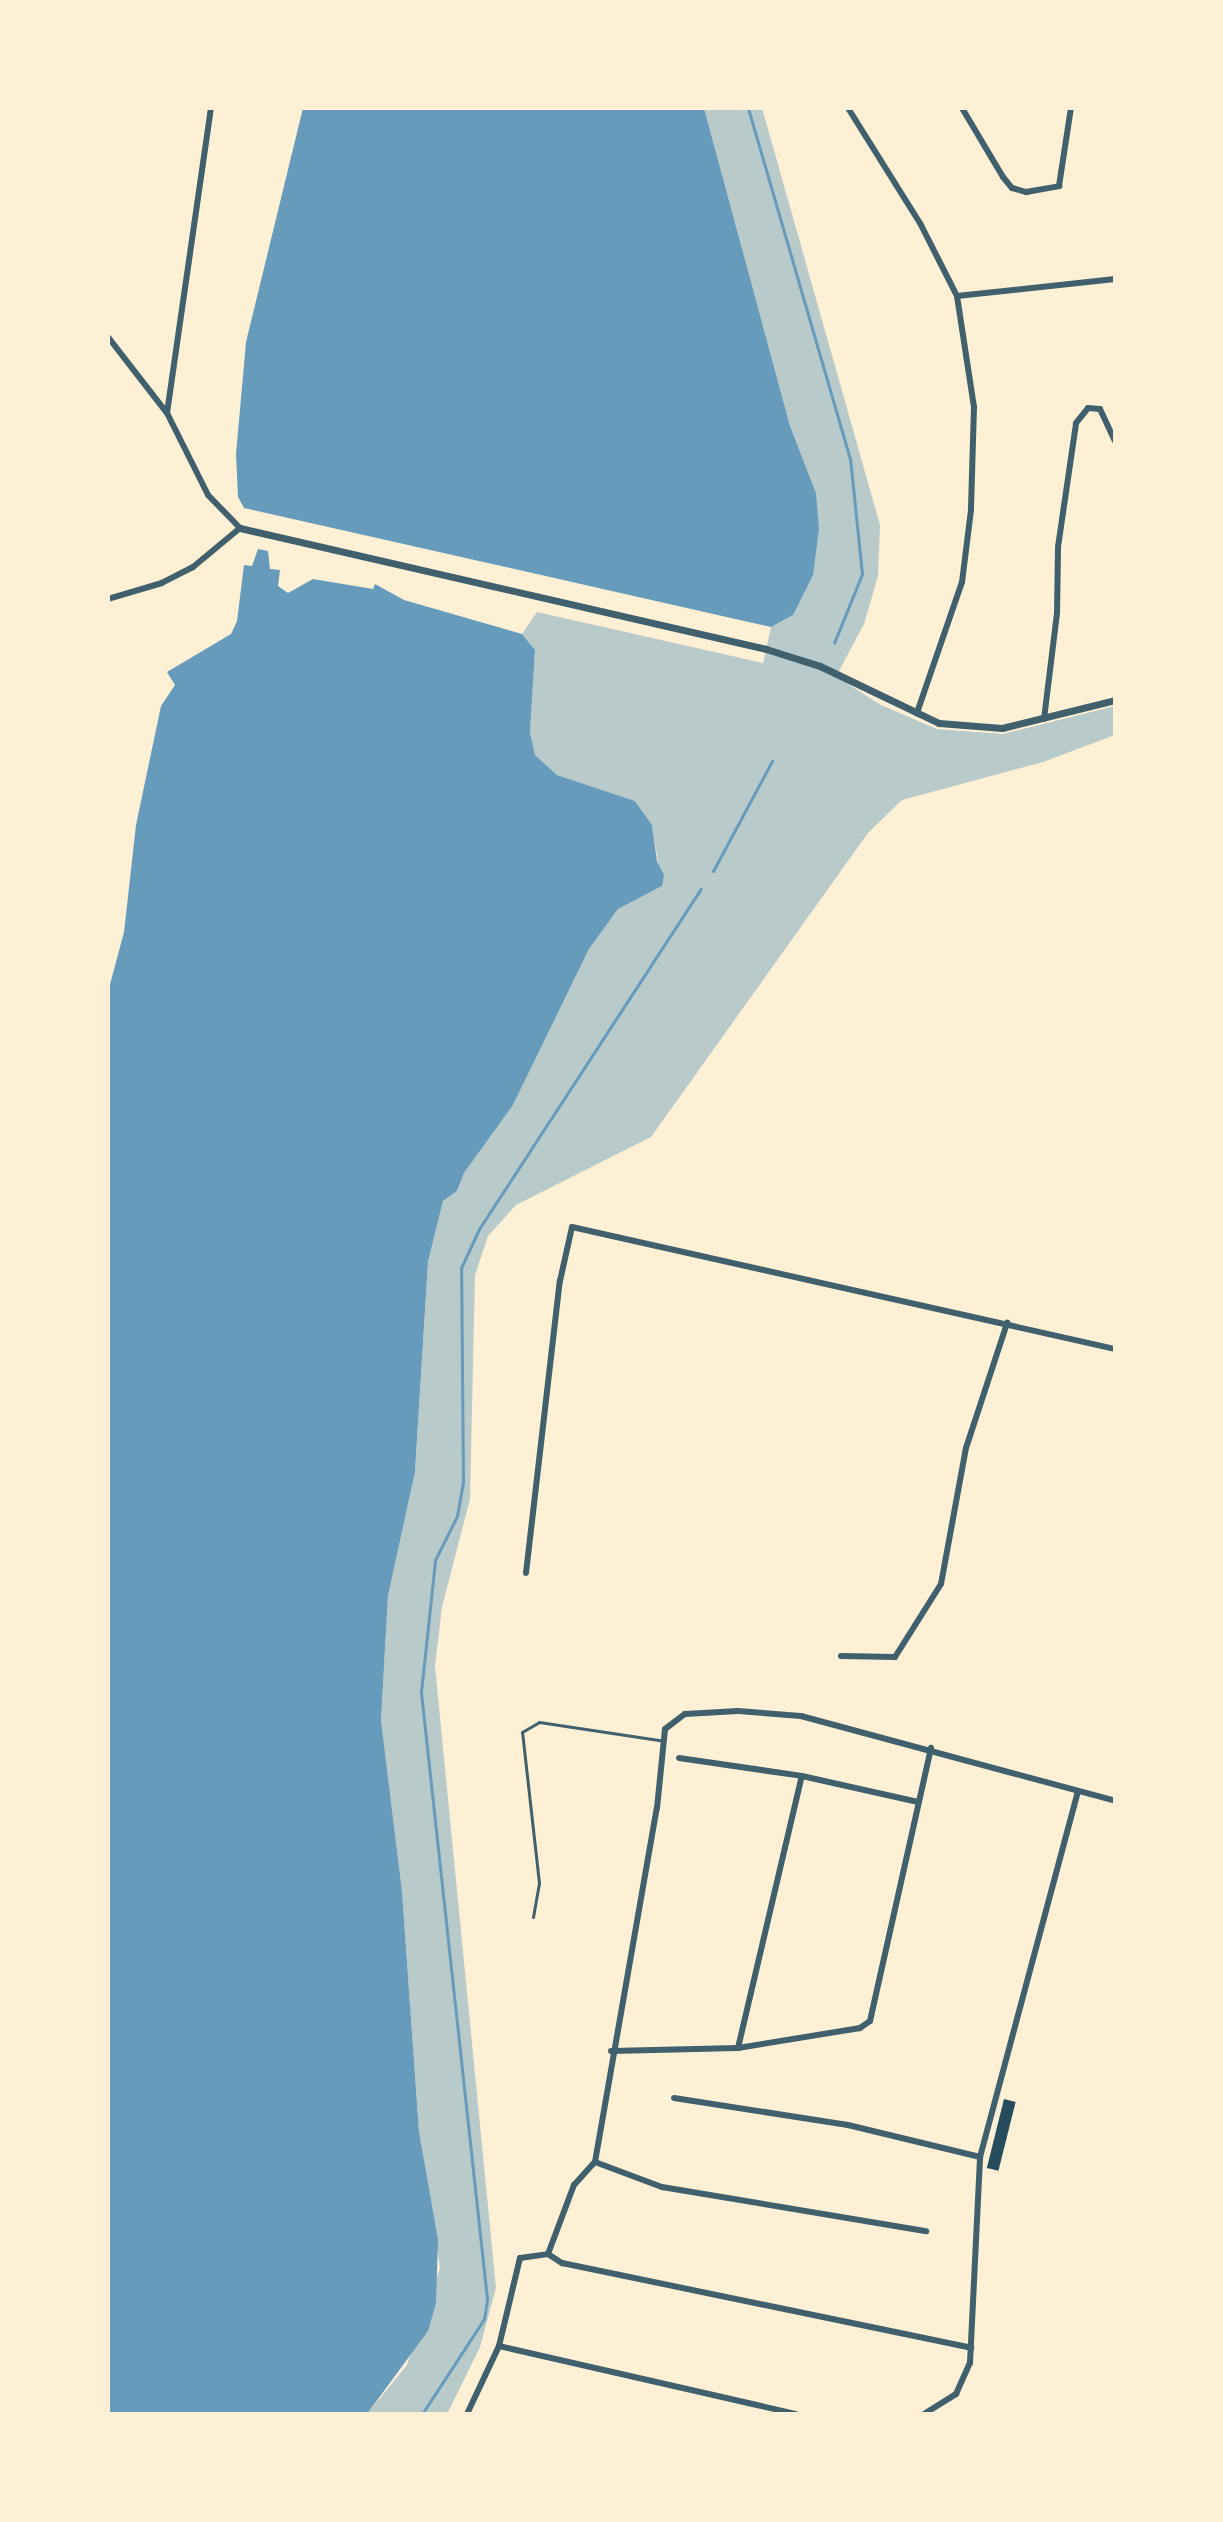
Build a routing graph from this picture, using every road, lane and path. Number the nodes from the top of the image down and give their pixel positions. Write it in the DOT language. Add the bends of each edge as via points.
graph roads {
  1 [pos="211,108"];
  2 [pos="848,108"];
  3 [pos="962,108"];
  4 [pos="1071,108"];
  5 [pos="1115,279"];
  6 [pos="957,296"];
  7 [pos="108,337"];
  8 [pos="167,413"];
  9 [pos="1115,441"];
  10 [pos="240,528"];
  11 [pos="108,599"];
  12 [pos="1115,700"];
  13 [pos="917,714"];
  14 [pos="1044,719"];
  15 [pos="1007,1323"];
  16 [pos="1115,1349"];
  17 [pos="526,1573"];
  18 [pos="841,1656"];
  19 [pos="664,1741"];
  20 [pos="931,1748"];
  21 [pos="679,1758"];
  22 [pos="802,1776"];
  23 [pos="1078,1792"];
  24 [pos="1115,1801"];
  25 [pos="918,1802"];
  26 [pos="533,1917"];
  27 [pos="738,2048"];
  28 [pos="611,2051"];
  29 [pos="674,2098"];
  30 [pos="980,2157"];
  31 [pos="595,2162"];
  32 [pos="926,2231"];
  33 [pos="548,2254"];
  34 [pos="499,2346"];
  35 [pos="971,2348"];
  36 [pos="467,2414"];
  37 [pos="796,2414"];
  38 [pos="924,2414"];
  1 -- 8 [label="street"];
  2 -- 6 [label="street" via="921,225"];
  3 -- 4 [label="street" via="1003,177 1012,188 1026,192 1059,186"];
  5 -- 6 [label="street"];
  6 -- 13 [label="street" via="974,407 971,510 962,582"];
  7 -- 8 [label="street"];
  8 -- 10 [label="street" via="208,495"];
  9 -- 14 [label="street" via="1100,409 1088,408 1076,423 1058,547 1057,613"];
  10 -- 11 [label="street" via="179,574"];
  10 -- 13 [label="street" via="766,649 820,666"];
  12 -- 14 [label="street"];
  13 -- 14 [label="street" via="970,728"];
  15 -- 16 [label="street"];
  15 -- 17 [label="street" via="572,1227 560,1281"];
  15 -- 18 [label="street" via="966,1448 941,1584 895,1657"];
  19 -- 20 [label="street" via="665,1729 685,1714 738,1711 801,1716"];
  19 -- 26 [label="lane" via="539,1722 522,1732 539,1883"];
  19 -- 28 [label="street" via="657,1808"];
  20 -- 23 [label="street"];
  20 -- 25 [label="street"];
  21 -- 22 [label="street"];
  22 -- 25 [label="street"];
  22 -- 27 [label="street"];
  23 -- 24 [label="street"];
  23 -- 30 [label="street"];
  25 -- 27 [label="street" via="870,2021 860,2028"];
  27 -- 28 [label="street"];
  28 -- 31 [label="street"];
  29 -- 30 [label="street" via="860,2127"];
  30 -- 35 [label="street"];
  31 -- 32 [label="street" via="662,2187"];
  31 -- 33 [label="street" via="574,2185"];
  33 -- 34 [label="street" via="520,2258"];
  33 -- 35 [label="street" via="562,2263"];
  34 -- 36 [label="street"];
  34 -- 37 [label="street"];
  35 -- 38 [label="street" via="965,2380 956,2394"];
}
